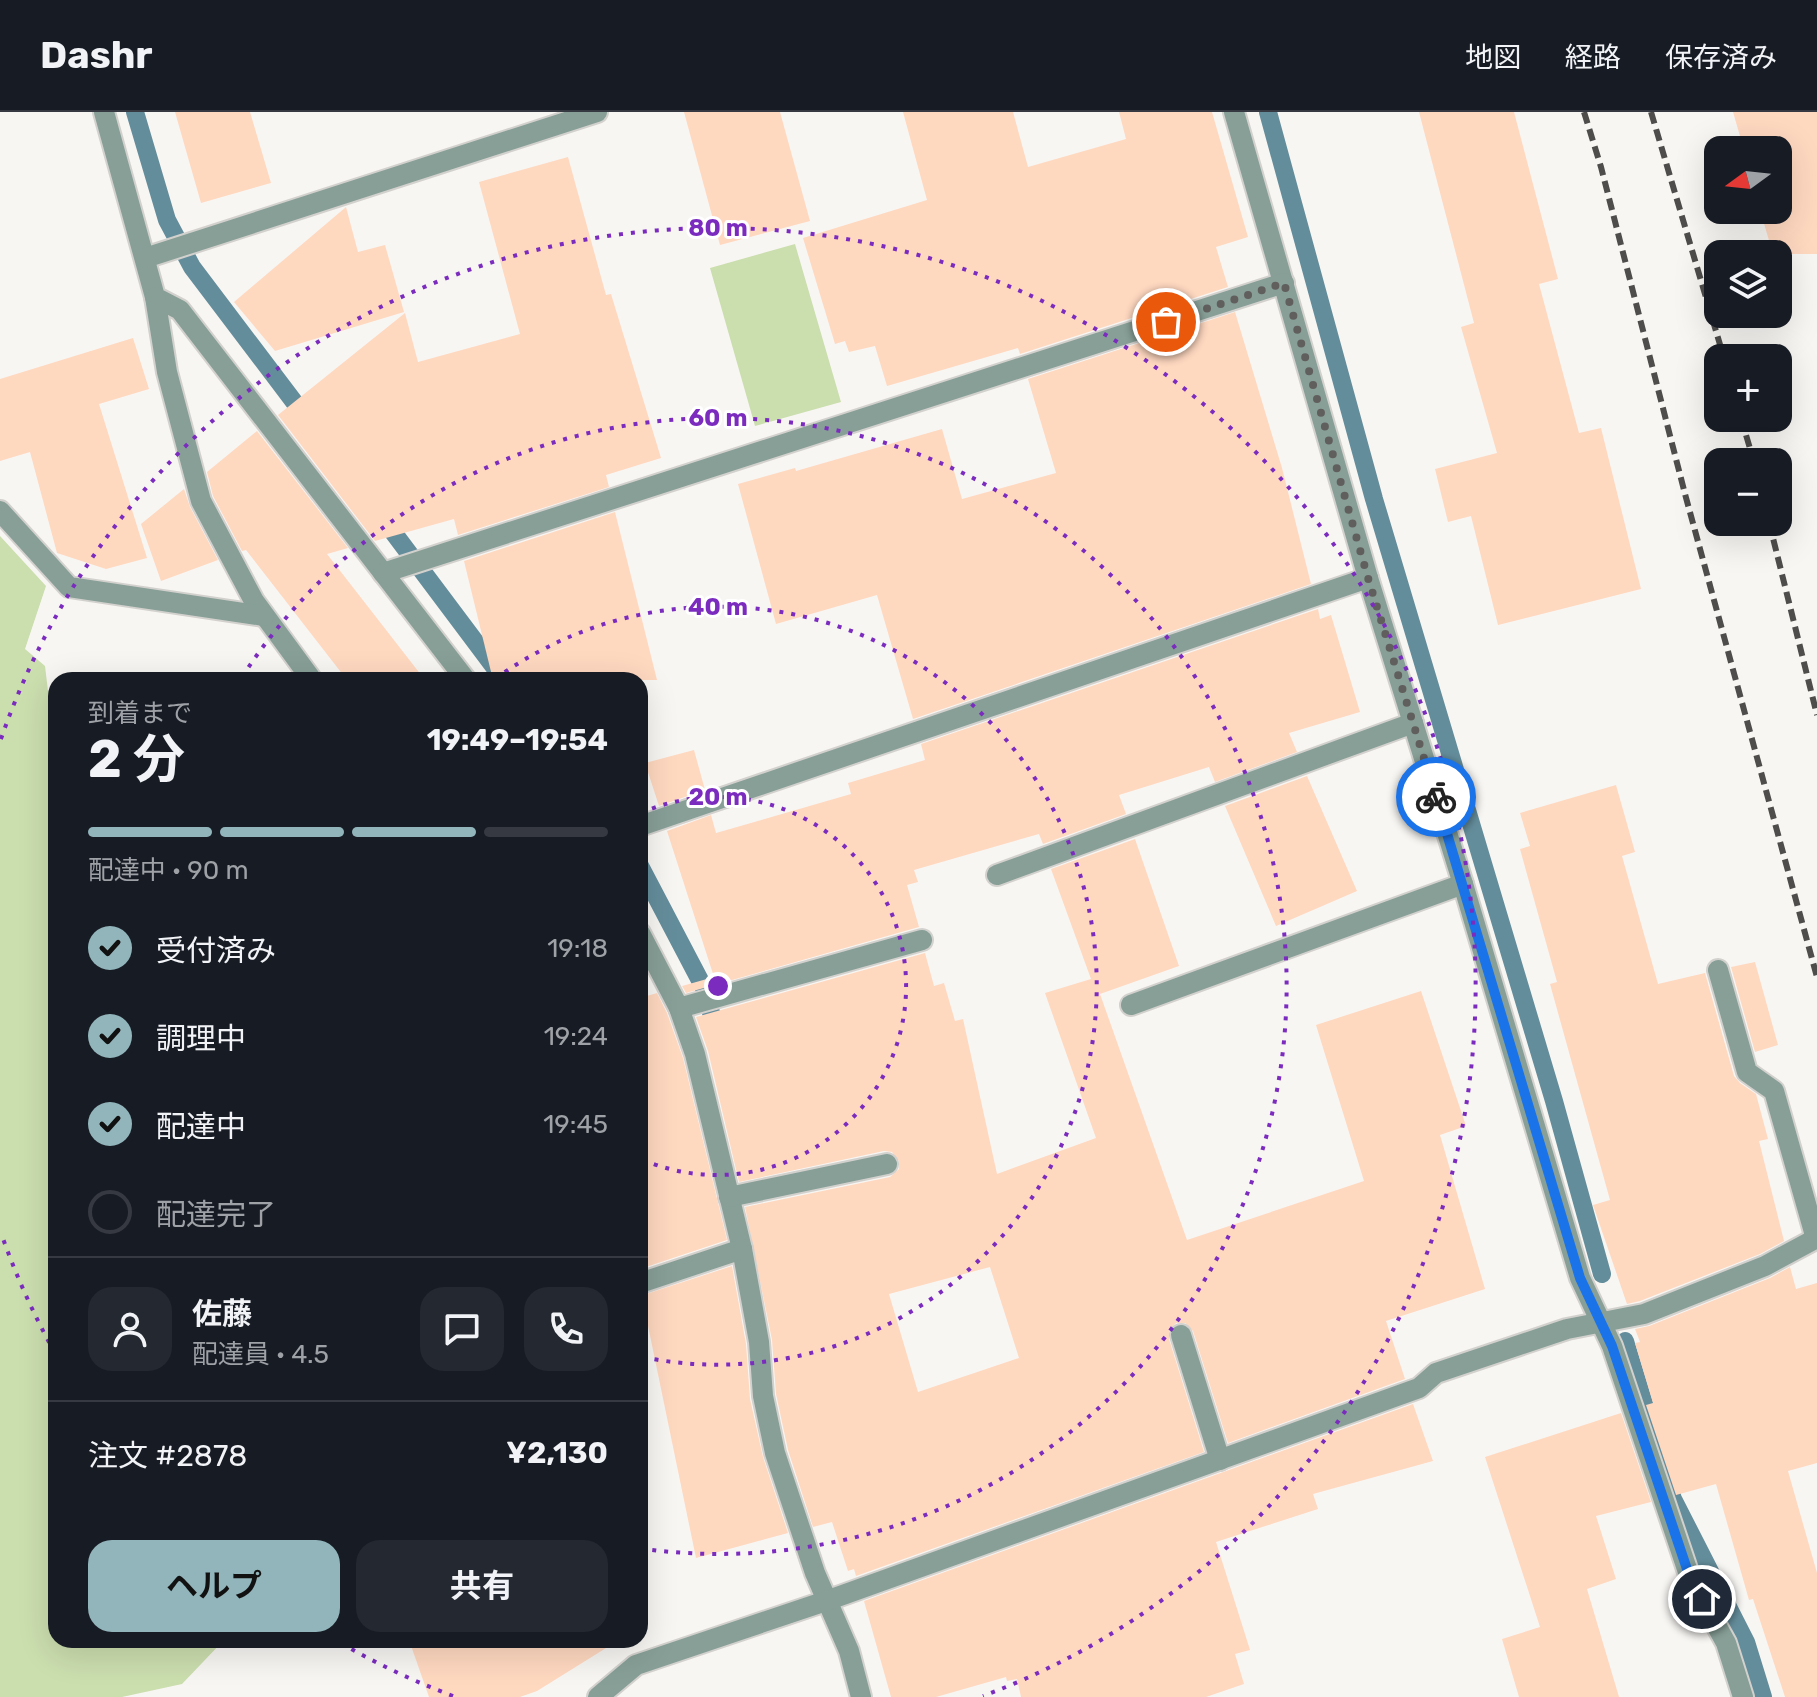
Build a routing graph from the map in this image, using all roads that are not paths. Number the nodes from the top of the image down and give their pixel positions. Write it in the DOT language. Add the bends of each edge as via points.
graph roads {
  1 [pos="104,112"];
  2 [pos="597,112"];
  3 [pos="1234,112"];
  4 [pos="145,258"];
  5 [pos="1284,283"];
  6 [pos="155,297"];
  7 [pos="0,511"];
  8 [pos="383,573"];
  9 [pos="1368,578"];
  10 [pos="264,616"];
  11 [pos="306,672"];
  12 [pos="460,672"];
  13 [pos="1413,723"];
  14 [pos="648,823"];
  15 [pos="997,875"];
  16 [pos="1463,884"];
  17 [pos="922,940"];
  18 [pos="648,948"];
  19 [pos="1718,970"];
  20 [pos="1131,1005"];
  21 [pos="679,1008"];
  22 [pos="887,1164"];
  23 [pos="729,1197"];
  24 [pos="1816,1239"];
  25 [pos="742,1249"];
  26 [pos="648,1280"];
  27 [pos="1600,1323"];
  28 [pos="1181,1335"];
  29 [pos="1220,1460"];
  30 [pos="826,1601"];
  31 [pos="598,1697"];
  32 [pos="861,1697"];
  33 [pos="1743,1697"];
  1 -- 4 [label="street"];
  2 -- 4 [label="street"];
  3 -- 5 [label="street"];
  4 -- 6 [label="street"];
  5 -- 8 [label="street"];
  5 -- 9 [label="street"];
  6 -- 8 [label="street" via="180,310"];
  6 -- 10 [label="street" via="167,372 201,501"];
  7 -- 10 [label="street" via="69,587"];
  8 -- 12 [label="street"];
  9 -- 13 [label="street"];
  9 -- 14 [label="street"];
  10 -- 11 [label="street"];
  13 -- 15 [label="street"];
  13 -- 16 [label="street"];
  16 -- 20 [label="street"];
  16 -- 27 [label="street" via="1580,1278"];
  17 -- 21 [label="street"];
  18 -- 21 [label="street"];
  19 -- 24 [label="street" via="1747,1072 1774,1091"];
  21 -- 23 [label="street"];
  22 -- 23 [label="street"];
  23 -- 25 [label="street"];
  24 -- 27 [label="street" via="1765,1266 1658,1309"];
  25 -- 26 [label="street"];
  25 -- 30 [label="street" via="775,1453"];
  27 -- 29 [label="street" via="1436,1373 1419,1388"];
  27 -- 33 [label="street" via="1690,1578 1726,1643"];
  28 -- 29 [label="street"];
  29 -- 30 [label="street"];
  30 -- 31 [label="street" via="636,1665"];
  30 -- 32 [label="street" via="849,1651"];
}
